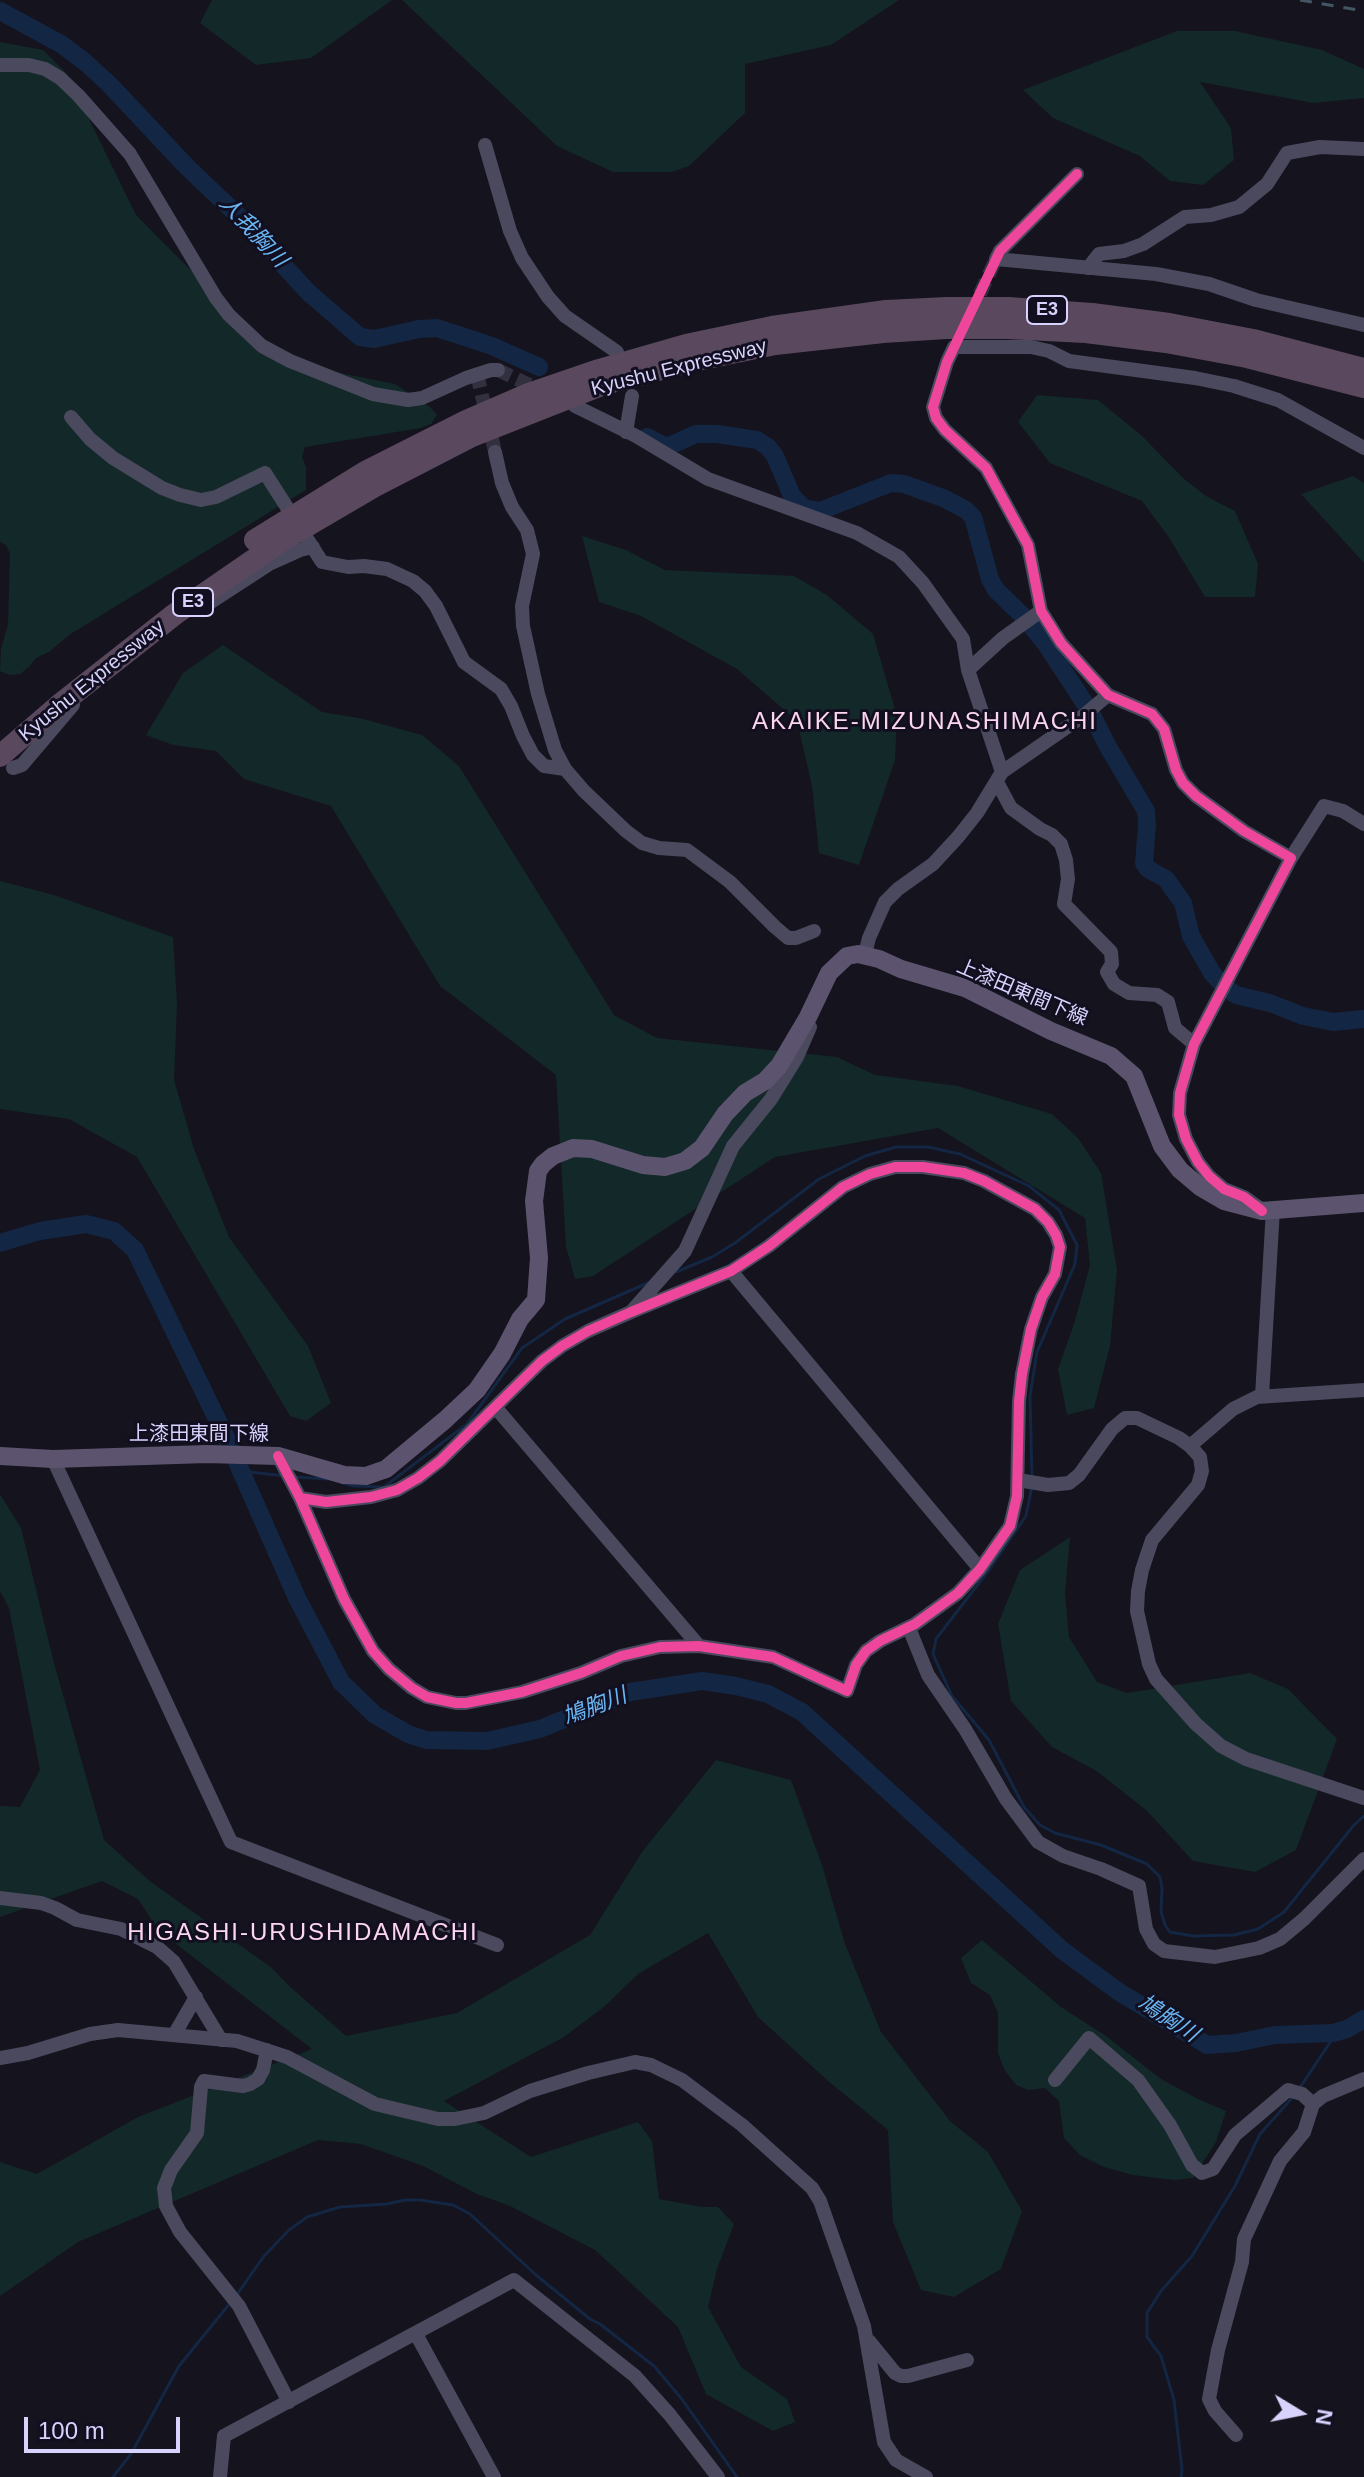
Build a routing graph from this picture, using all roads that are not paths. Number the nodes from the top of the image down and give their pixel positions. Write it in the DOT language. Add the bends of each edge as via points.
graph roads {
  1 [pos="0,65"];
  2 [pos="485,145"];
  3 [pos="1364,149"];
  4 [pos="1077,174"];
  5 [pos="1088,268"];
  6 [pos="1364,325"];
  7 [pos="727,345"];
  8 [pos="617,352"];
  9 [pos="1364,369"];
  10 [pos="498,370"];
  11 [pos="1364,387"];
  12 [pos="632,396"];
  13 [pos="575,406"];
  14 [pos="71,417"];
  15 [pos="626,432"];
  16 [pos="1364,448"];
  17 [pos="495,452"];
  18 [pos="399,464"];
  19 [pos="311,545"];
  20 [pos="1041,611"];
  21 [pos="968,670"];
  22 [pos="1108,695"];
  23 [pos="0,737"];
  24 [pos="7,762"];
  25 [pos="565,769"];
  26 [pos="999,777"];
  27 [pos="1364,824"];
  28 [pos="1291,858"];
  29 [pos="814,931"];
  30 [pos="865,954"];
  31 [pos="817,995"];
  32 [pos="1194,1044"];
  33 [pos="1364,1203"];
  34 [pos="1268,1210"];
  35 [pos="731,1271"];
  36 [pos="631,1312"];
  37 [pos="1364,1390"];
  38 [pos="1262,1396"];
  39 [pos="496,1408"];
  40 [pos="1190,1446"];
  41 [pos="0,1456"];
  42 [pos="278,1456"];
  43 [pos="53,1459"];
  44 [pos="1018,1480"];
  45 [pos="300,1498"];
  46 [pos="980,1569"];
  47 [pos="909,1628"];
  48 [pos="699,1646"];
  49 [pos="1364,1798"];
  50 [pos="1364,1859"];
  51 [pos="0,1898"];
  52 [pos="497,1945"];
  53 [pos="196,1997"];
  54 [pos="174,2035"];
  55 [pos="221,2040"];
  56 [pos="267,2050"];
  57 [pos="0,2058"];
  58 [pos="1364,2079"];
  59 [pos="1055,2080"];
  60 [pos="1313,2104"];
  61 [pos="416,2334"];
  62 [pos="866,2338"];
  63 [pos="967,2360"];
  64 [pos="289,2402"];
  65 [pos="1236,2435"];
  66 [pos="220,2477"];
  67 [pos="494,2477"];
  68 [pos="718,2477"];
  69 [pos="926,2477"];
  1 -- 10 [label="street" via="45,69 78,95 130,154 216,298 262,346 373,394 408,400"];
  2 -- 8 [label="street" via="522,258 565,316"];
  3 -- 5 [label="street" via="1320,147 1287,153 1267,184 1239,207 1185,217 1143,244 1099,254"];
  4 -- 5 [label="street" via="996,259"];
  5 -- 6 [label="street" via="1209,284"];
  7 -- 9 [label="highway, Kyushu Expressway / E3" via="772,327 886,311 1008,308 1169,324"];
  7 -- 11 [label="highway, Kyushu Expressway / E3" via="946,328 1070,331 1247,357"];
  7 -- 18 [label="highway, Kyushu Expressway / E3" via="590,389"];
  12 -- 15 [label="street"];
  13 -- 15 [label="street"];
  14 -- 19 [label="street" via="113,458 180,495 216,497 265,473"];
  15 -- 21 [label="street" via="708,479 857,533 899,557 963,639"];
  16 -- 20 [label="street" via="1278,400 1234,386 1069,361 1031,347 954,347 933,407 936,418 986,468 1021,532"];
  17 -- 25 [label="street" via="502,483 527,530 533,554 523,626 542,708"];
  18 -- 23 [label="highway, Kyushu Expressway / E3" via="365,472 272,528 166,602"];
  18 -- 24 [label="highway, Kyushu Expressway / E3" via="187,606 58,706"];
  19 -- 24 [label="street" via="271,563 155,639 93,686 22,765"];
  19 -- 25 [label="street" via="322,562 387,569 425,591 464,662 501,689 533,755 544,766"];
  20 -- 21 [label="street"];
  20 -- 22 [label="street" via="1061,643"];
  21 -- 26 [label="street"];
  22 -- 26 [label="street"];
  22 -- 28 [label="street" via="1152,714 1164,729 1176,770 1196,796"];
  25 -- 29 [label="street" via="642,843 687,850 730,882 788,938"];
  26 -- 30 [label="street" via="958,837 885,902"];
  26 -- 32 [label="street" via="1011,808 1061,844 1068,879 1064,904 1111,952 1107,972 1114,984 1168,1002 1175,1028"];
  27 -- 28 [label="street" via="1324,806"];
  28 -- 32 [label="street"];
  30 -- 31 [label="main road, 上漆田東間下線" via="838,963"];
  30 -- 34 [label="main road, 上漆田東間下線" via="965,988 1111,1056 1134,1076 1162,1146 1180,1170 1224,1201"];
  31 -- 36 [label="street" via="797,1057 733,1146 685,1251"];
  31 -- 42 [label="main road, 上漆田東間下線" via="779,1066 745,1093 702,1148 685,1161 665,1167 643,1165 573,1148 543,1164 534,1201 536,1300 477,1390 445,1420 386,1469 366,1476"];
  32 -- 34 [label="street" via="1180,1093 1186,1139 1209,1176 1224,1189"];
  33 -- 34 [label="main road, 上漆田東間下線"];
  34 -- 38 [label="street"];
  35 -- 36 [label="street"];
  35 -- 44 [label="street" via="843,1187 895,1167 964,1173 1035,1209 1060,1247 1055,1274 1031,1329 1022,1374"];
  35 -- 46 [label="street"];
  36 -- 39 [label="street" via="562,1346"];
  37 -- 38 [label="street"];
  38 -- 40 [label="street" via="1233,1409"];
  39 -- 45 [label="street" via="440,1461 397,1490 326,1502"];
  39 -- 48 [label="street"];
  40 -- 44 [label="street" via="1137,1418 1125,1418 1069,1483"];
  40 -- 49 [label="street" via="1200,1457 1198,1485 1152,1540 1142,1570 1137,1611 1152,1671 1221,1746"];
  41 -- 43 [label="main road, 上漆田東間下線"];
  42 -- 43 [label="main road, 上漆田東間下線"];
  42 -- 45 [label="street"];
  43 -- 52 [label="street" via="231,1842"];
  44 -- 46 [label="street" via="1013,1519"];
  45 -- 48 [label="street" via="373,1651 427,1697 466,1703 522,1692 621,1656"];
  46 -- 47 [label="street" via="958,1593"];
  47 -- 48 [label="street" via="866,1651 847,1691 773,1657"];
  47 -- 50 [label="street" via="928,1675 1038,1842 1139,1886 1146,1929 1164,1951 1215,1957 1280,1939"];
  51 -- 53 [label="street" via="41,1903 77,1920 121,1929 157,1947 174,1962"];
  53 -- 54 [label="street"];
  53 -- 55 [label="street"];
  54 -- 55 [label="street"];
  54 -- 57 [label="street" via="102,2032"];
  55 -- 56 [label="street"];
  56 -- 62 [label="street" via="375,2104 438,2119 484,2113 551,2084 635,2062 651,2065 682,2080 742,2125 812,2188"];
  56 -- 64 [label="street" via="263,2070 250,2084 204,2081 197,2133 164,2188 166,2206 180,2232 239,2306"];
  58 -- 60 [label="street"];
  59 -- 60 [label="street" via="1089,2038 1138,2080 1202,2173 1213,2169 1235,2135 1288,2090"];
  60 -- 65 [label="street" via="1304,2132 1280,2161 1244,2239 1218,2350 1209,2399"];
  61 -- 64 [label="street"];
  61 -- 67 [label="street"];
  61 -- 68 [label="street" via="514,2280 635,2376"];
  62 -- 63 [label="street" via="901,2376"];
  62 -- 69 [label="street" via="884,2442 896,2460"];
  64 -- 66 [label="street" via="224,2436"];
}
